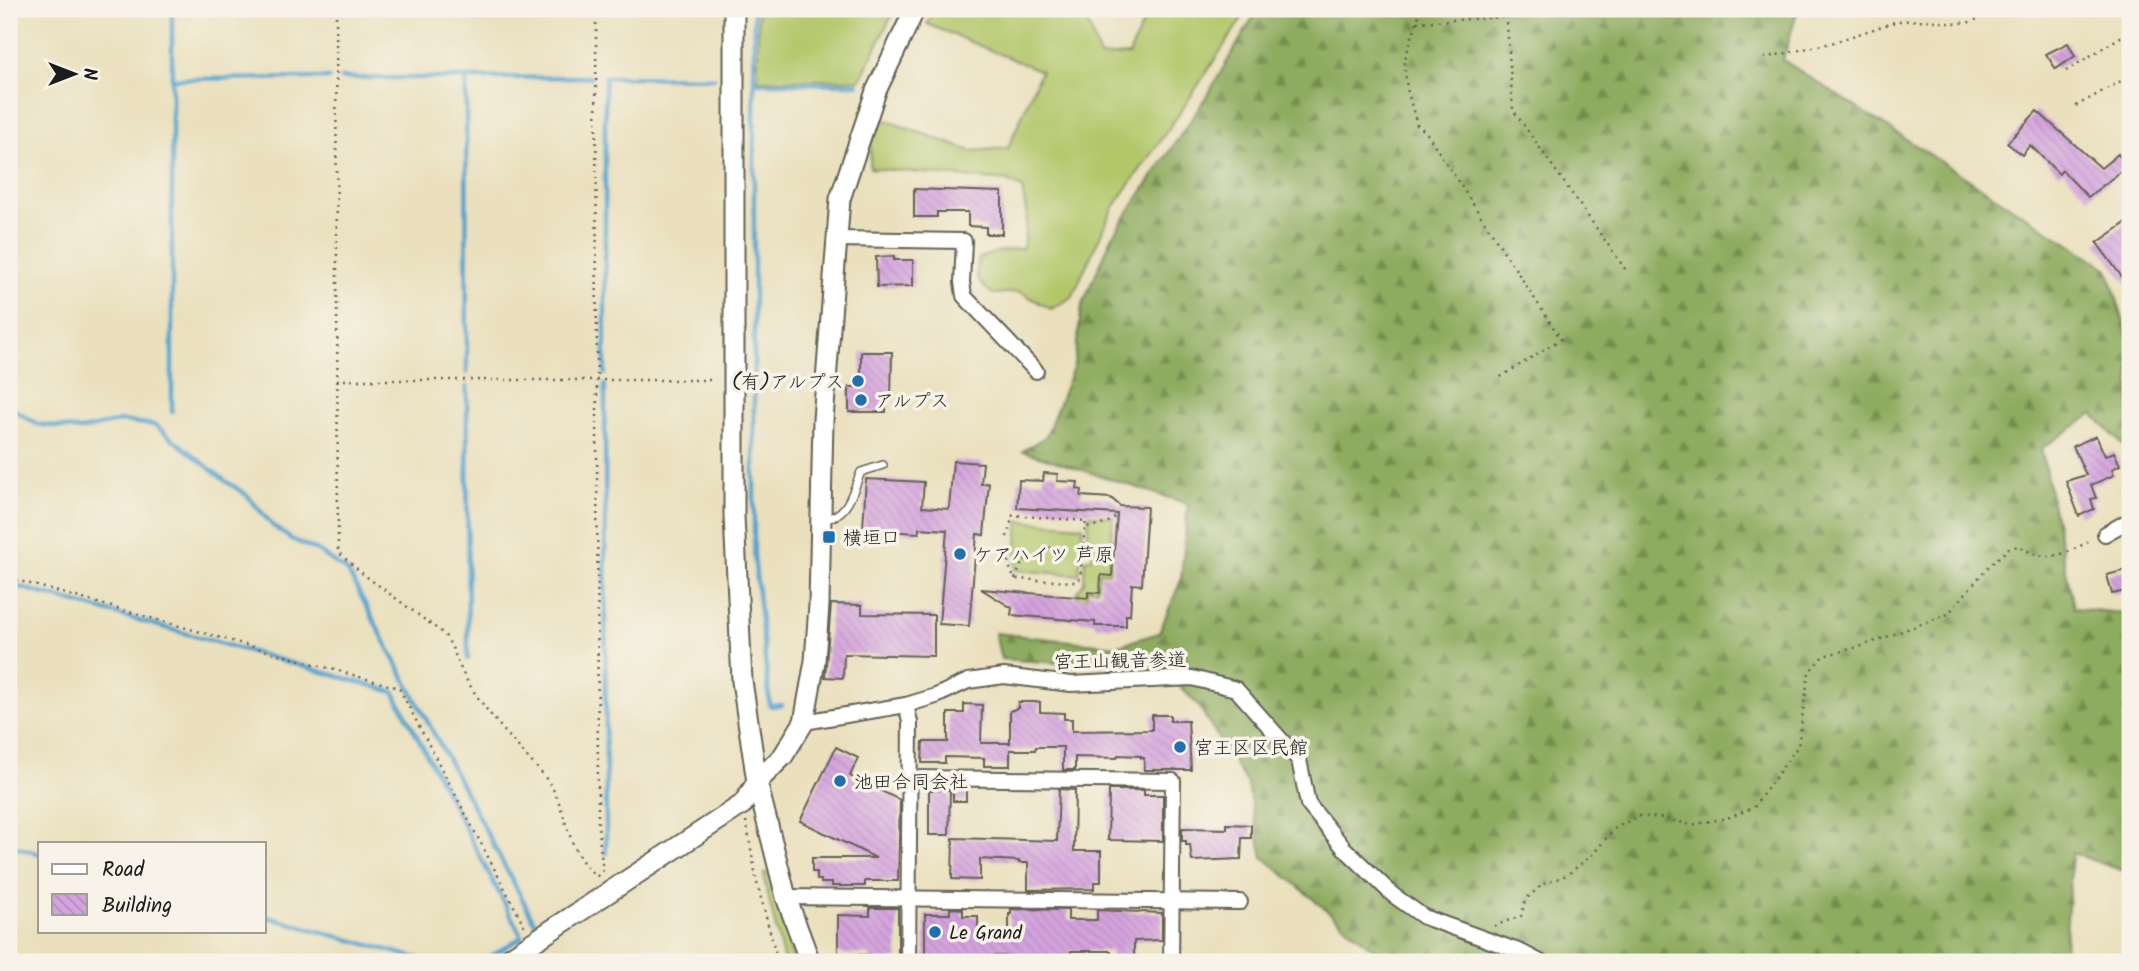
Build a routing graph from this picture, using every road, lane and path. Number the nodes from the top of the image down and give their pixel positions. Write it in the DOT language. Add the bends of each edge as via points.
graph roads {
  1 [pos="336,9"];
  2 [pos="596,9"];
  3 [pos="734,9"];
  4 [pos="915,9"];
  5 [pos="1421,9"];
  6 [pos="1506,9"];
  7 [pos="1546,9"];
  8 [pos="1997,9"];
  9 [pos="1507,17"];
  10 [pos="1417,22"];
  11 [pos="2130,32"];
  12 [pos="1764,58"];
  13 [pos="2066,71"];
  14 [pos="2130,76"];
  15 [pos="2076,106"];
  16 [pos="836,239"];
  17 [pos="1628,273"];
  18 [pos="1036,371"];
  19 [pos="597,378"];
  20 [pos="1499,378"];
  21 [pos="732,379"];
  22 [pos="336,380"];
  23 [pos="883,465"];
  24 [pos="1115,516"];
  25 [pos="819,520"];
  26 [pos="2130,520"];
  27 [pos="1085,527"];
  28 [pos="2105,534"];
  29 [pos="1007,537"];
  30 [pos="1051,545"];
  31 [pos="1007,554"];
  32 [pos="9,578"];
  33 [pos="1016,579"];
  34 [pos="906,705"];
  35 [pos="804,722"];
  36 [pos="910,778"];
  37 [pos="757,782"];
  38 [pos="743,804"];
  39 [pos="608,885"];
  40 [pos="786,897"];
  41 [pos="909,897"];
  42 [pos="1172,901"];
  43 [pos="1240,902"];
  44 [pos="1473,934"];
  45 [pos="533,942"];
  46 [pos="503,962"];
  47 [pos="778,962"];
  48 [pos="810,962"];
  49 [pos="908,962"];
  50 [pos="1171,962"];
  51 [pos="1540,962"];
  1 -- 22 [label="path"];
  2 -- 19 [label="path"];
  3 -- 21 [label="street"];
  4 -- 16 [label="street" via="876,91 847,172"];
  5 -- 10 [label="path"];
  6 -- 7 [label="path"];
  6 -- 9 [label="path"];
  8 -- 12 [label="path" via="1971,22 1898,21"];
  9 -- 10 [label="path"];
  9 -- 17 [label="path" via="1513,110"];
  10 -- 20 [label="path" via="1404,62 1417,125 1426,132 1561,339"];
  11 -- 13 [label="path"];
  14 -- 15 [label="path"];
  16 -- 18 [label="street" via="964,242 964,296"];
  16 -- 25 [label="street"];
  19 -- 21 [label="path"];
  19 -- 22 [label="path"];
  19 -- 39 [label="path" via="598,824"];
  21 -- 37 [label="street" via="742,681"];
  22 -- 39 [label="path" via="338,552 444,634 467,681 543,772 591,873"];
  23 -- 25 [label="lane" via="861,472 848,505 836,517"];
  24 -- 27 [label="path" via="1106,524"];
  25 -- 35 [label="street" via="816,650"];
  26 -- 28 [label="street"];
  27 -- 29 [label="path" via="1086,521 1013,515"];
  27 -- 33 [label="path" via="1076,582"];
  28 -- 44 [label="path" via="2062,555 2034,555 2020,546 2009,548 1948,614 1823,656 1809,672 1798,746 1754,807 1691,825 1638,816 1614,829 1567,875 1543,884 1526,899 1521,916"];
  30 -- 33 [label="path" via="1023,561"];
  31 -- 33 [label="path"];
  32 -- 45 [label="path" via="399,688"];
  34 -- 35 [label="street, 宮王山観音参道"];
  34 -- 36 [label="street"];
  34 -- 44 [label="street, 宮王山観音参道" via="968,681 1004,676 1071,684 1192,678 1236,689 1299,760 1308,804 1344,848 1392,895 1424,917"];
  35 -- 37 [label="street" via="783,756"];
  36 -- 41 [label="street"];
  36 -- 42 [label="street" via="1173,781"];
  37 -- 38 [label="street"];
  37 -- 40 [label="street"];
  38 -- 39 [label="street"];
  38 -- 47 [label="path"];
  39 -- 45 [label="street"];
  40 -- 41 [label="street"];
  40 -- 48 [label="street"];
  41 -- 42 [label="street"];
  41 -- 49 [label="street"];
  42 -- 43 [label="street"];
  42 -- 50 [label="street"];
  44 -- 51 [label="street, 宮王山観音参道"];
  45 -- 46 [label="street"];
}
